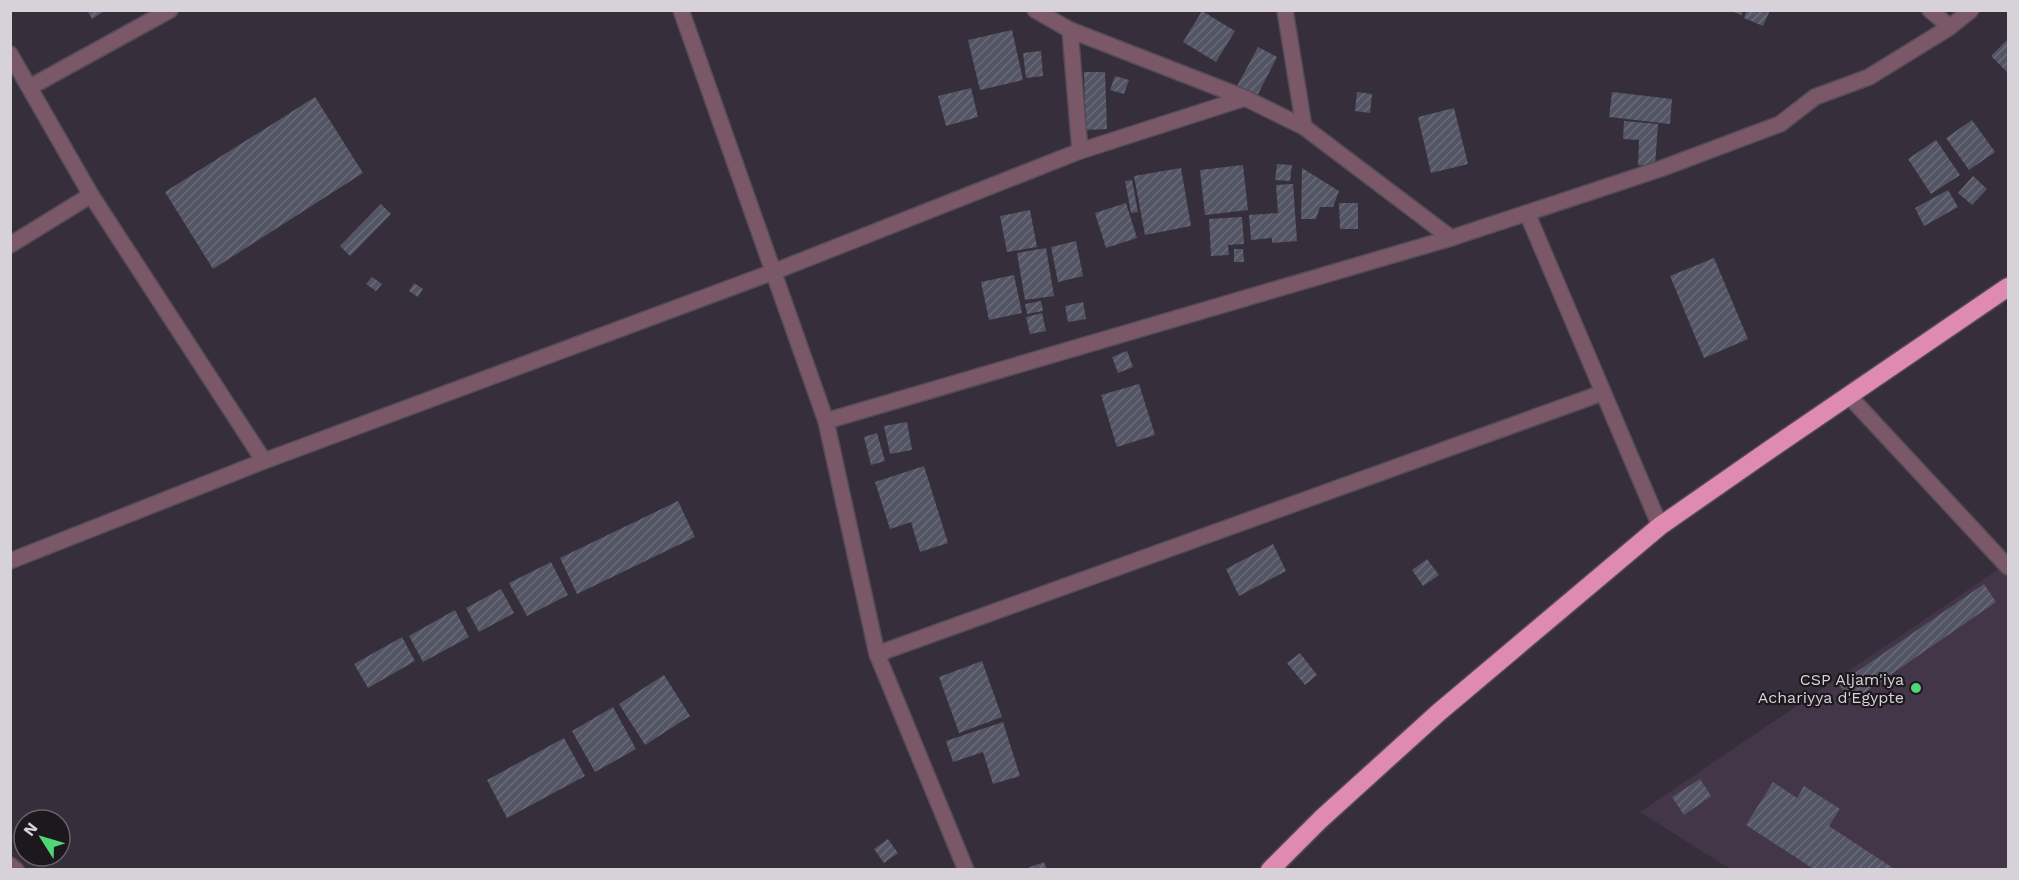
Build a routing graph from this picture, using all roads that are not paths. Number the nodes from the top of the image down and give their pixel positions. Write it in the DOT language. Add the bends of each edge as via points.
graph roads {
  1 [pos="170,10"];
  2 [pos="681,10"];
  3 [pos="1035,10"];
  4 [pos="1285,10"];
  5 [pos="1930,10"];
  6 [pos="1971,10"];
  7 [pos="1950,27"];
  8 [pos="1070,30"];
  9 [pos="10,54"];
  10 [pos="30,87"];
  11 [pos="1245,98"];
  12 [pos="1304,127"];
  13 [pos="1080,151"];
  14 [pos="91,195"];
  15 [pos="1527,213"];
  16 [pos="1451,237"];
  17 [pos="10,245"];
  18 [pos="773,272"];
  19 [pos="2008,287"];
  20 [pos="1602,393"];
  21 [pos="1849,396"];
  22 [pos="826,421"];
  23 [pos="264,461"];
  24 [pos="1660,526"];
  25 [pos="10,561"];
  26 [pos="2008,567"];
  27 [pos="877,654"];
  28 [pos="10,865"];
  29 [pos="16,870"];
  30 [pos="966,870"];
  31 [pos="1270,870"];
  1 -- 10 [label="street"];
  2 -- 18 [label="street"];
  3 -- 8 [label="street"];
  4 -- 12 [label="street"];
  5 -- 7 [label="street"];
  6 -- 7 [label="street"];
  7 -- 15 [label="street" via="1869,77 1815,97 1780,124"];
  8 -- 11 [label="street"];
  8 -- 13 [label="street"];
  9 -- 10 [label="street"];
  10 -- 14 [label="street"];
  11 -- 12 [label="street"];
  11 -- 13 [label="street"];
  12 -- 16 [label="street"];
  13 -- 18 [label="street"];
  14 -- 17 [label="street"];
  14 -- 23 [label="street"];
  15 -- 16 [label="street"];
  15 -- 20 [label="street"];
  16 -- 22 [label="street"];
  18 -- 22 [label="street"];
  18 -- 23 [label="street"];
  19 -- 21 [label="highway"];
  20 -- 24 [label="street"];
  20 -- 27 [label="street"];
  21 -- 24 [label="highway"];
  21 -- 26 [label="street"];
  22 -- 27 [label="street"];
  23 -- 25 [label="street"];
  24 -- 31 [label="highway" via="1438,713"];
  27 -- 30 [label="street"];
  28 -- 29 [label="street"];
}
